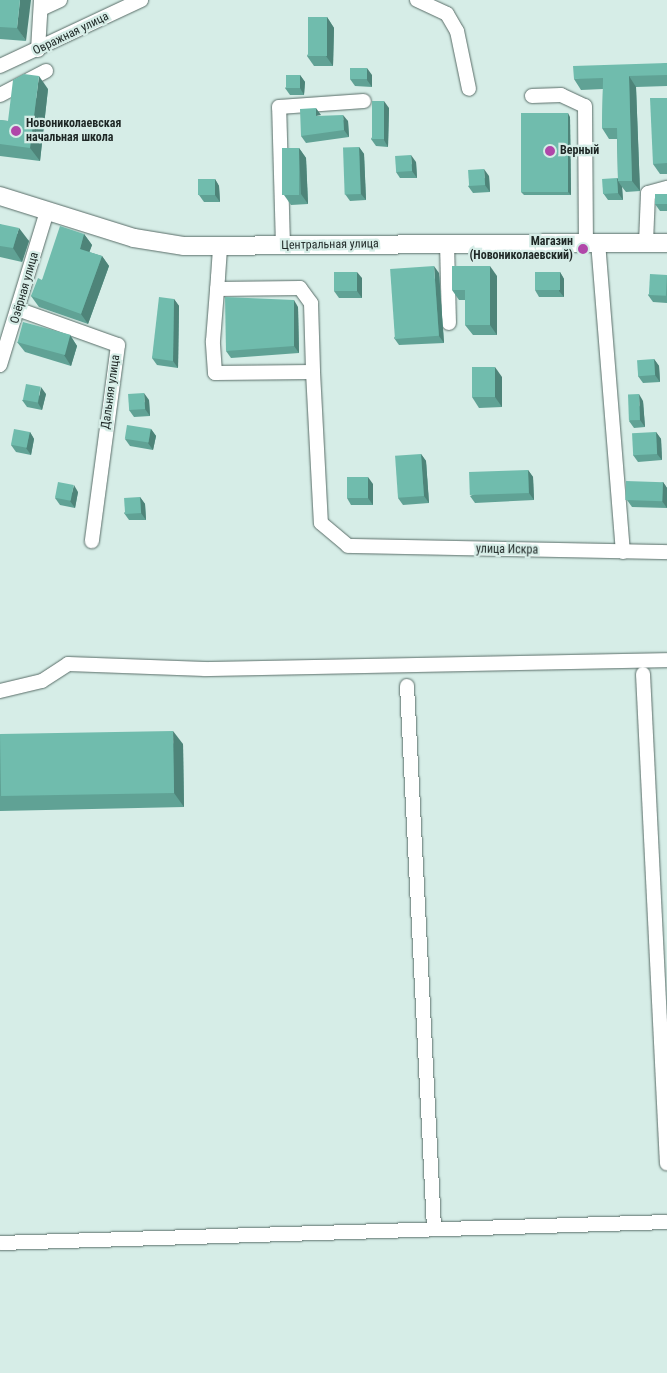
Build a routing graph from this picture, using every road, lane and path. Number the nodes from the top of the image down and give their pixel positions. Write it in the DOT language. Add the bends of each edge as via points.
graph roads {
  1 [pos="60,0"];
  2 [pos="141,0"];
  3 [pos="417,0"];
  4 [pos="41,4"];
  5 [pos="38,50"];
  6 [pos="0,66"];
  7 [pos="46,71"];
  8 [pos="469,89"];
  9 [pos="0,95"];
  10 [pos="532,96"];
  11 [pos="364,102"];
  12 [pos="667,188"];
  13 [pos="0,196"];
  14 [pos="47,211"];
  15 [pos="592,242"];
  16 [pos="447,243"];
  17 [pos="646,243"];
  18 [pos="667,243"];
  19 [pos="283,246"];
  20 [pos="220,247"];
  21 [pos="217,288"];
  22 [pos="20,310"];
  23 [pos="449,324"];
  24 [pos="0,365"];
  25 [pos="313,372"];
  26 [pos="92,541"];
  27 [pos="623,552"];
  28 [pos="667,552"];
  29 [pos="667,660"];
  30 [pos="643,674"];
  31 [pos="407,686"];
  32 [pos="0,691"];
  33 [pos="667,1163"];
  34 [pos="667,1222"];
  35 [pos="434,1229"];
  36 [pos="0,1243"];
  1 -- 4 [label="street"];
  2 -- 5 [label="street, Овражная улица"];
  3 -- 8 [label="street" via="447,14 456,32"];
  4 -- 5 [label="street"];
  5 -- 6 [label="street, Овражная улица"];
  7 -- 9 [label="street"];
  10 -- 15 [label="street" via="561,95 585,106"];
  11 -- 19 [label="street" via="279,107"];
  12 -- 17 [label="street" via="648,193"];
  13 -- 14 [label="main road, Центральная улица"];
  14 -- 20 [label="main road, Центральная улица" via="134,238"];
  14 -- 22 [label="street, Озёрная улица"];
  15 -- 16 [label="main road, Центральная улица"];
  15 -- 17 [label="main road, Центральная улица"];
  15 -- 27 [label="street"];
  16 -- 19 [label="main road, Центральная улица"];
  16 -- 23 [label="street"];
  17 -- 18 [label="main road, Центральная улица"];
  19 -- 20 [label="main road, Центральная улица"];
  20 -- 21 [label="street"];
  21 -- 25 [label="street" via="300,288 311,303"];
  21 -- 25 [label="street" via="215,373"];
  22 -- 24 [label="street, Озёрная улица"];
  22 -- 26 [label="street, Дальняя улица" via="118,345"];
  25 -- 27 [label="street, улица Искра" via="321,523 348,546"];
  27 -- 28 [label="street, улица Искра"];
  29 -- 32 [label="street" via="205,669 68,664 42,681"];
  30 -- 33 [label="street"];
  31 -- 35 [label="street"];
  34 -- 35 [label="street"];
  35 -- 36 [label="street"];
}
